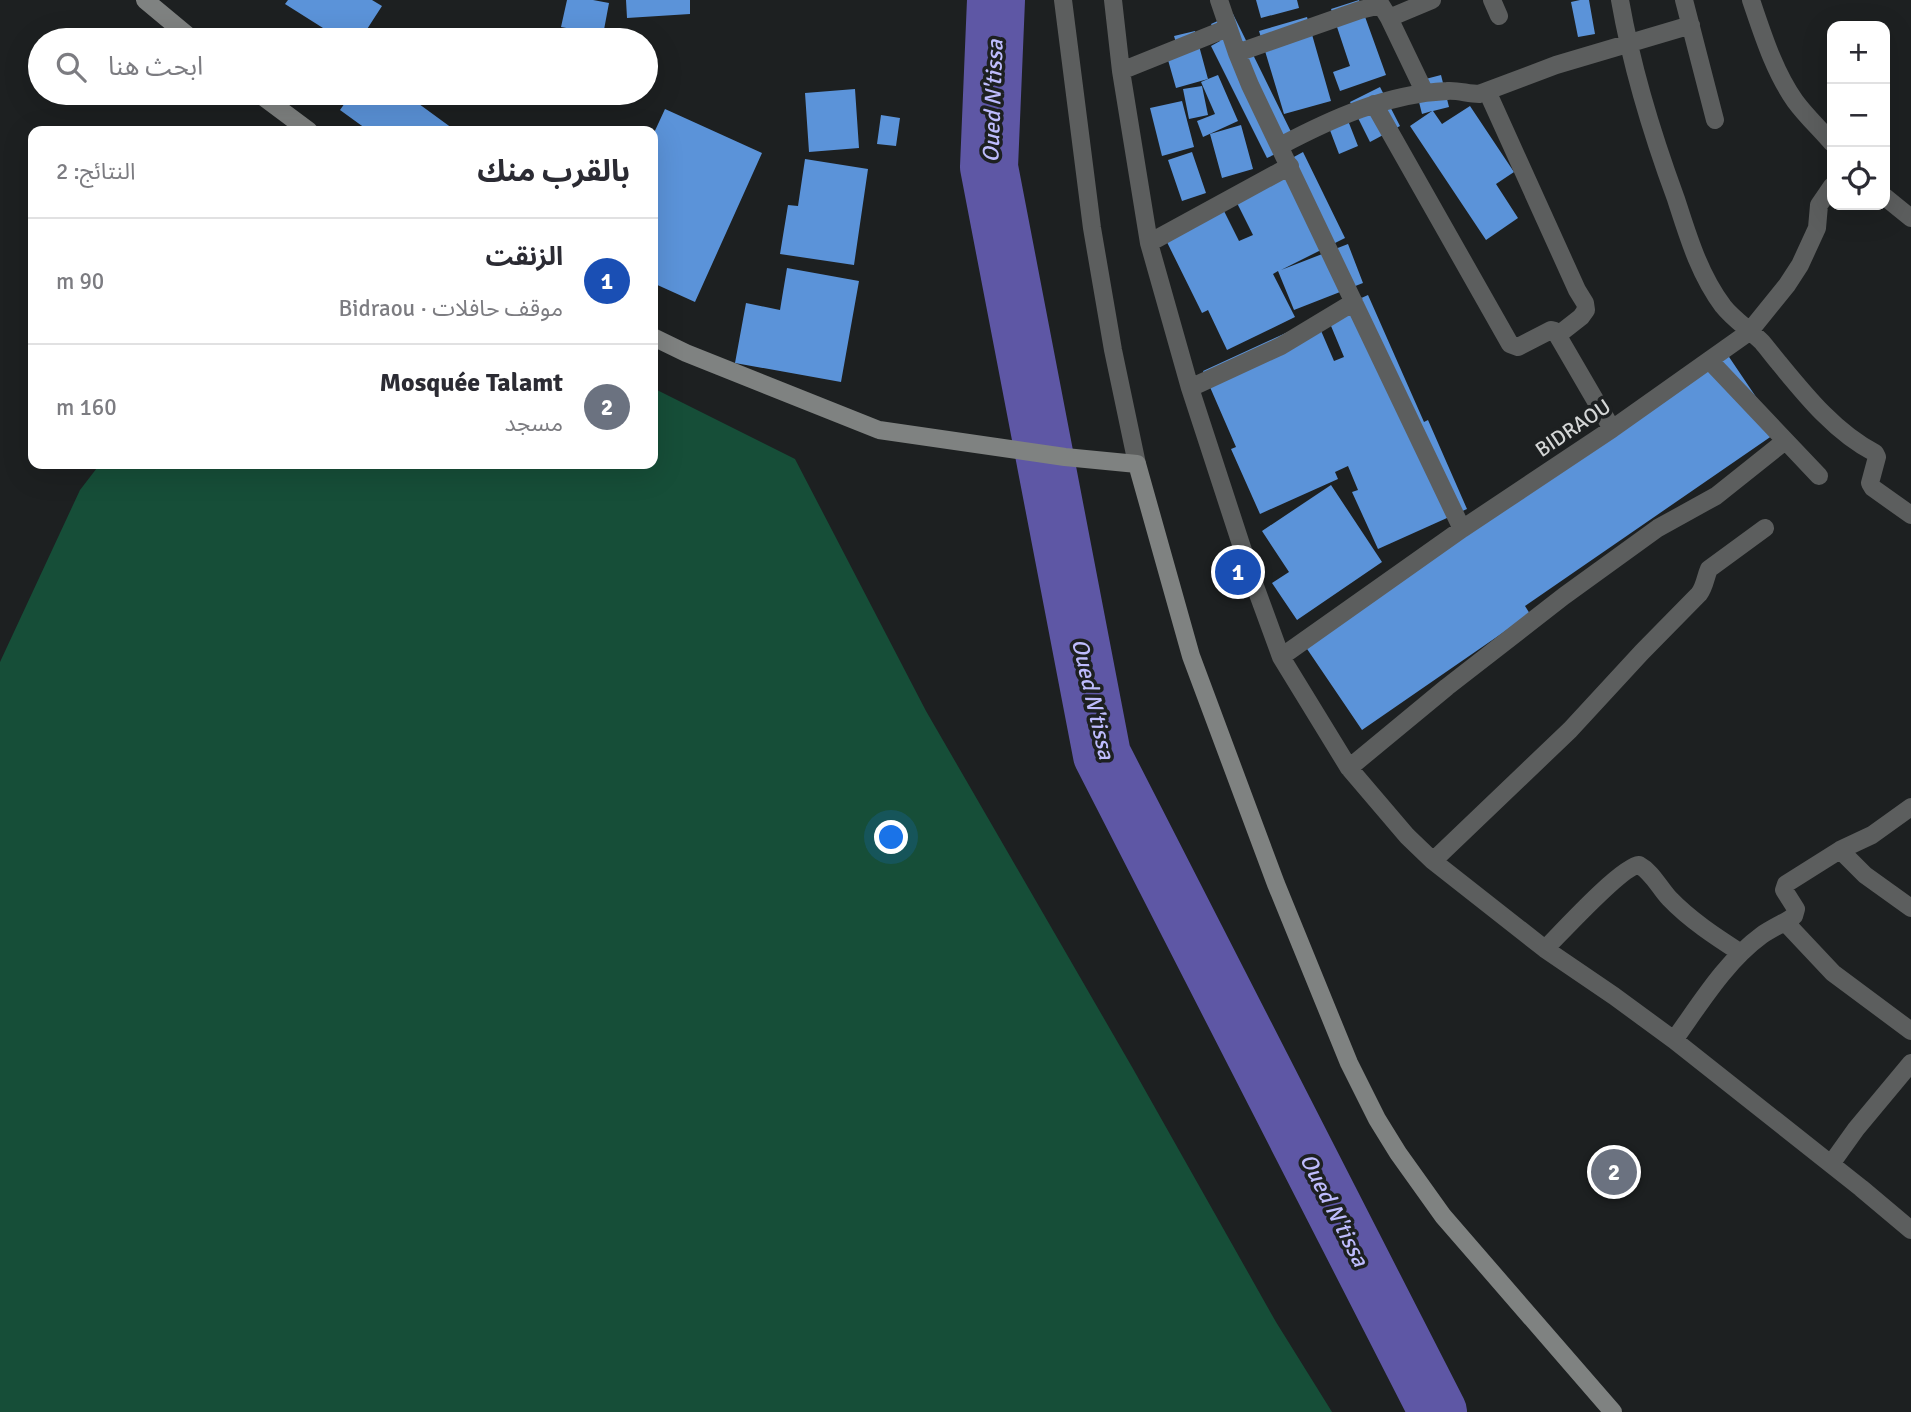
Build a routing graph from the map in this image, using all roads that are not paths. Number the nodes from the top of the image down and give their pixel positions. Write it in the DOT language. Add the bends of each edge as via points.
graph roads {
  1 [pos="145,0"];
  2 [pos="1063,0"];
  3 [pos="1113,0"];
  4 [pos="1219,0"];
  5 [pos="1432,0"];
  6 [pos="1620,0"];
  7 [pos="1684,0"];
  8 [pos="1751,0"];
  9 [pos="1389,18"];
  10 [pos="1691,25"];
  11 [pos="179,28"];
  12 [pos="1228,28"];
  13 [pos="1627,43"];
  14 [pos="1237,54"];
  15 [pos="1121,71"];
  16 [pos="1487,91"];
  17 [pos="1425,93"];
  18 [pos="1374,104"];
  19 [pos="274,105"];
  20 [pos="1714,120"];
  21 [pos="302,126"];
  22 [pos="1827,137"];
  23 [pos="1280,146"];
  24 [pos="1290,166"];
  25 [pos="1827,193"];
  26 [pos="1890,201"];
  27 [pos="1911,218"];
  28 [pos="1149,243"];
  29 [pos="1354,302"];
  30 [pos="1749,332"];
  31 [pos="1558,335"];
  32 [pos="658,340"];
  33 [pos="1710,361"];
  34 [pos="1190,388"];
  35 [pos="1612,429"];
  36 [pos="1785,441"];
  37 [pos="1138,464"];
  38 [pos="1819,476"];
  39 [pos="1911,515"];
  40 [pos="1765,528"];
  41 [pos="1462,529"];
  42 [pos="1281,657"];
  43 [pos="1349,768"];
  44 [pos="1911,807"];
  45 [pos="1840,850"];
  46 [pos="1433,861"];
  47 [pos="1911,908"];
  48 [pos="1785,922"];
  49 [pos="1545,949"];
  50 [pos="1741,953"];
  51 [pos="1911,1031"];
  52 [pos="1674,1040"];
  53 [pos="1911,1063"];
  54 [pos="1831,1164"];
  55 [pos="1909,1225"];
  56 [pos="1613,1412"];
  1 -- 11 [label="main road"];
  2 -- 37 [label="street" via="1091,228"];
  3 -- 15 [label="street"];
  4 -- 12 [label="street"];
  5 -- 9 [label="street"];
  6 -- 13 [label="street"];
  7 -- 10 [label="street"];
  8 -- 22 [label="street" via="1780,76 1796,103"];
  9 -- 14 [label="street" via="1382,5 1375,5"];
  9 -- 17 [label="street"];
  10 -- 13 [label="street"];
  10 -- 20 [label="street"];
  12 -- 14 [label="street"];
  12 -- 15 [label="street"];
  13 -- 16 [label="street"];
  13 -- 30 [label="street" via="1695,255 1723,305"];
  14 -- 23 [label="street"];
  15 -- 28 [label="street"];
  16 -- 17 [label="street"];
  16 -- 31 [label="street" via="1585,303 1584,314"];
  17 -- 18 [label="street"];
  18 -- 23 [label="street"];
  18 -- 31 [label="street" via="1510,344 1518,347 1551,330"];
  19 -- 21 [label="main road"];
  23 -- 24 [label="street"];
  24 -- 28 [label="street"];
  24 -- 29 [label="street"];
  25 -- 30 [label="street, BIDRAOU" via="1800,265"];
  26 -- 27 [label="street"];
  28 -- 34 [label="street"];
  29 -- 34 [label="street" via="1281,346"];
  29 -- 41 [label="street"];
  30 -- 33 [label="street, BIDRAOU"];
  30 -- 39 [label="street" via="1850,439 1875,453 1870,483"];
  31 -- 35 [label="street"];
  32 -- 37 [label="main road" via="879,430"];
  33 -- 35 [label="street, BIDRAOU"];
  33 -- 36 [label="street"];
  34 -- 42 [label="street"];
  35 -- 41 [label="street, BIDRAOU"];
  36 -- 38 [label="street"];
  36 -- 43 [label="street" via="1716,496 1658,528 1563,596"];
  37 -- 56 [label="main road" via="1191,656 1276,884 1354,1074 1398,1153 1443,1216"];
  40 -- 46 [label="street" via="1709,569 1699,594 1570,730"];
  41 -- 42 [label="street, BIDRAOU"];
  42 -- 43 [label="street"];
  43 -- 46 [label="street"];
  44 -- 45 [label="street" via="1872,835"];
  45 -- 47 [label="street" via="1865,875"];
  45 -- 48 [label="street" via="1784,886 1796,911"];
  46 -- 49 [label="street"];
  48 -- 50 [label="street"];
  48 -- 51 [label="street" via="1833,973"];
  49 -- 50 [label="street" via="1636,865 1646,869 1689,916"];
  49 -- 52 [label="street"];
  50 -- 52 [label="street"];
  52 -- 54 [label="street"];
  53 -- 54 [label="street"];
  54 -- 55 [label="street"];
}
